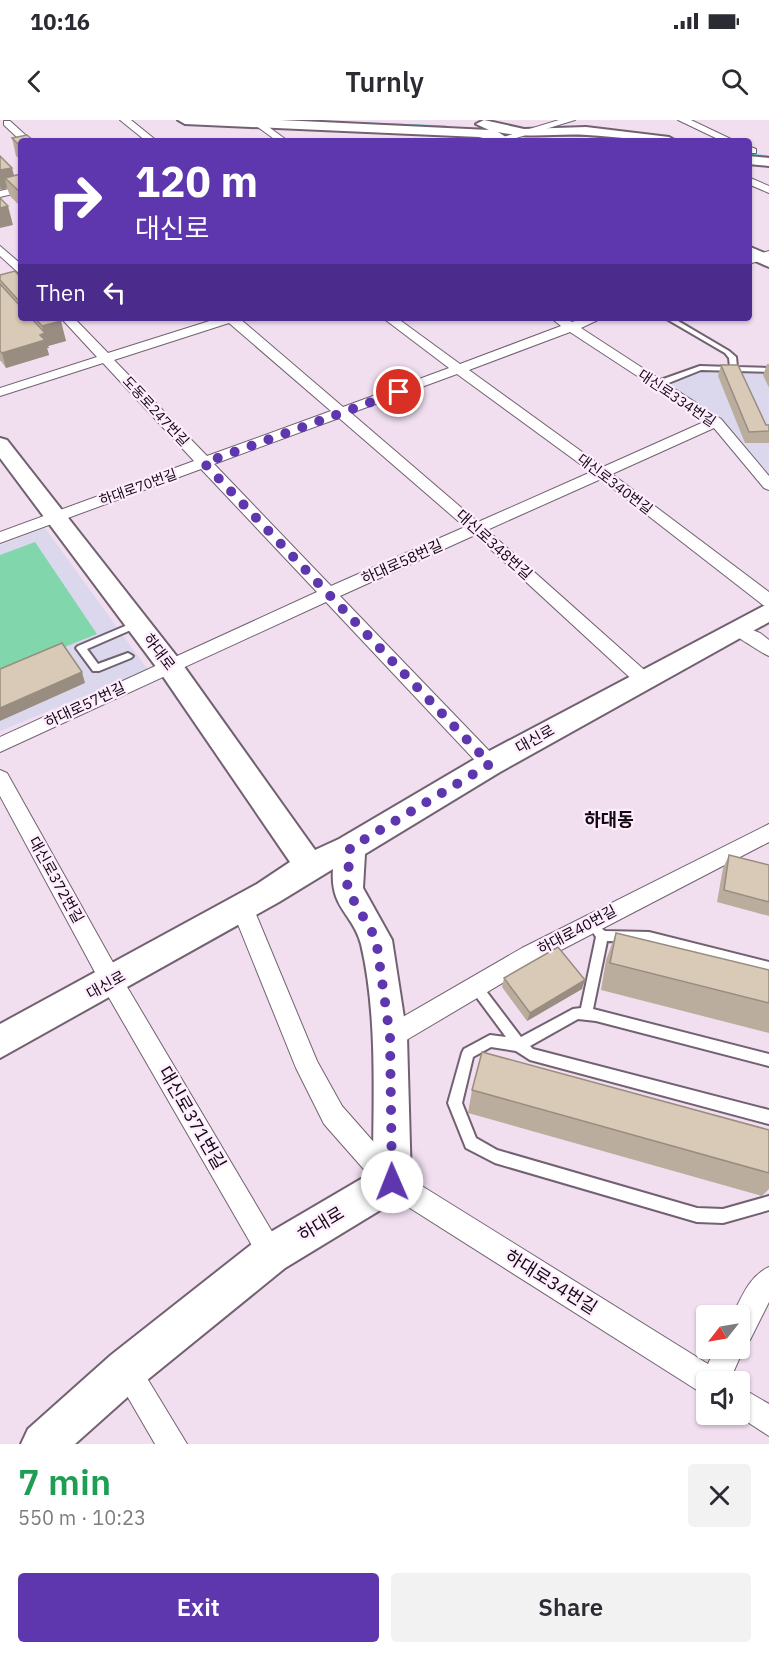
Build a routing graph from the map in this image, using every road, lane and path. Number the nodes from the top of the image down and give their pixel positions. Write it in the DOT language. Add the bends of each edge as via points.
graph roads {
  1 [pos="22,120"];
  2 [pos="125,120"];
  3 [pos="185,120"];
  4 [pos="395,120"];
  5 [pos="499,120"];
  6 [pos="570,120"];
  7 [pos="683,120"];
  8 [pos="254,122"];
  9 [pos="4,124"];
  10 [pos="478,128"];
  11 [pos="524,133"];
  12 [pos="580,137"];
  13 [pos="23,138"];
  14 [pos="148,138"];
  15 [pos="278,138"];
  16 [pos="496,138"];
  17 [pos="505,138"];
  18 [pos="533,138"];
  19 [pos="602,138"];
  20 [pos="723,138"];
  21 [pos="752,153"];
  22 [pos="769,153"];
  23 [pos="752,154"];
  24 [pos="769,162"];
  25 [pos="752,182"];
  26 [pos="18,190"];
  27 [pos="769,190"];
  28 [pos="0,194"];
  29 [pos="0,249"];
  30 [pos="18,268"];
  31 [pos="70,321"];
  32 [pos="222,321"];
  33 [pos="234,321"];
  34 [pos="393,321"];
  35 [pos="562,321"];
  36 [pos="588,321"];
  37 [pos="673,321"];
  38 [pos="571,327"];
  39 [pos="107,358"];
  40 [pos="734,370"];
  41 [pos="769,370"];
  42 [pos="458,371"];
  43 [pos="658,384"];
  44 [pos="0,392"];
  45 [pos="340,413"];
  46 [pos="716,422"];
  47 [pos="0,444"];
  48 [pos="204,463"];
  49 [pos="601,472"];
  50 [pos="769,485"];
  51 [pos="55,517"];
  52 [pos="477,529"];
  53 [pos="0,538"];
  54 [pos="330,594"];
  55 [pos="769,601"];
  56 [pos="769,611"];
  57 [pos="137,624"];
  58 [pos="753,633"];
  59 [pos="769,650"];
  60 [pos="128,656"];
  61 [pos="169,665"];
  62 [pos="644,680"];
  63 [pos="0,745"];
  64 [pos="490,764"];
  65 [pos="0,778"];
  66 [pos="769,832"];
  67 [pos="350,848"];
  68 [pos="309,866"];
  69 [pos="242,907"];
  70 [pos="597,929"];
  71 [pos="769,967"];
  72 [pos="112,982"];
  73 [pos="476,987"];
  74 [pos="586,1014"];
  75 [pos="390,1037"];
  76 [pos="0,1042"];
  77 [pos="519,1045"];
  78 [pos="769,1060"];
  79 [pos="769,1117"];
  80 [pos="392,1182"];
  81 [pos="769,1203"];
  82 [pos="272,1254"];
  83 [pos="769,1281"];
  84 [pos="750,1309"];
  85 [pos="126,1370"];
  86 [pos="696,1372"];
  87 [pos="750,1408"];
  88 [pos="769,1421"];
  89 [pos="43,1444"];
  90 [pos="172,1444"];
  1 -- 9 [label="street"];
  2 -- 14 [label="street"];
  3 -- 8 [label="street"];
  4 -- 10 [label="street"];
  5 -- 11 [label="street"];
  6 -- 11 [label="street"];
  7 -- 20 [label="street"];
  8 -- 10 [label="street"];
  8 -- 15 [label="street"];
  9 -- 13 [label="street"];
  10 -- 11 [label="street"];
  10 -- 16 [label="street"];
  11 -- 12 [label="street"];
  11 -- 17 [label="street"];
  11 -- 18 [label="street"];
  12 -- 19 [label="street"];
  21 -- 22 [label="street"];
  23 -- 24 [label="street"];
  25 -- 27 [label="street"];
  26 -- 28 [label="street"];
  29 -- 30 [label="street"];
  31 -- 39 [label="street, 도동로247번길"];
  32 -- 39 [label="street"];
  33 -- 45 [label="street, 대신로348번길"];
  34 -- 42 [label="street, 대신로340번길"];
  35 -- 38 [label="street, 대신로334번길"];
  36 -- 38 [label="street, 하대로70번길"];
  37 -- 40 [label="lane" via="726,352 732,357"];
  38 -- 42 [label="street, 하대로70번길"];
  38 -- 43 [label="street, 대신로334번길"];
  39 -- 44 [label="street"];
  39 -- 48 [label="street, 도동로247번길"];
  40 -- 41 [label="lane"];
  40 -- 43 [label="lane" via="700,368"];
  42 -- 45 [label="street, 하대로70번길"];
  42 -- 49 [label="street, 대신로340번길"];
  43 -- 46 [label="street, 대신로334번길"];
  45 -- 48 [label="street, 하대로70번길"];
  45 -- 52 [label="street, 대신로348번길"];
  46 -- 49 [label="street, 하대로58번길"];
  46 -- 50 [label="street, 대신로334번길"];
  47 -- 51 [label="street, 하대로"];
  48 -- 51 [label="street, 하대로70번길"];
  48 -- 54 [label="street, 도동로247번길"];
  49 -- 52 [label="street, 하대로58번길"];
  49 -- 55 [label="street, 대신로340번길"];
  51 -- 53 [label="street, 하대로70번길"];
  51 -- 57 [label="street, 하대로"];
  52 -- 54 [label="street, 하대로58번길"];
  52 -- 62 [label="street, 대신로348번길"];
  54 -- 61 [label="street, 하대로58번길"];
  54 -- 64 [label="street, 도동로247번길"];
  56 -- 58 [label="street, 대신로"];
  57 -- 60 [label="lane" via="81,648 96,669"];
  57 -- 61 [label="street, 하대로"];
  58 -- 59 [label="street"];
  58 -- 62 [label="street, 대신로"];
  61 -- 63 [label="street, 하대로57번길"];
  61 -- 68 [label="street, 하대로"];
  62 -- 64 [label="street, 대신로"];
  64 -- 67 [label="street, 대신로"];
  65 -- 72 [label="street, 대신로372번길"];
  66 -- 70 [label="street, 하대로40번길"];
  67 -- 68 [label="street, 대신로"];
  67 -- 75 [label="street" via="347,889 376,939"];
  68 -- 69 [label="street, 대신로"];
  69 -- 72 [label="street, 대신로"];
  69 -- 80 [label="street" via="308,1068 333,1115"];
  70 -- 71 [label="lane" via="649,937"];
  70 -- 73 [label="street, 하대로40번길"];
  70 -- 74 [label="lane"];
  72 -- 76 [label="street, 대신로"];
  72 -- 82 [label="street, 대신로371번길"];
  73 -- 75 [label="street, 하대로40번길"];
  73 -- 77 [label="lane"];
  74 -- 77 [label="lane" via="577,1013"];
  74 -- 78 [label="lane"];
  75 -- 80 [label="street"];
  77 -- 79 [label="lane" via="530,1054"];
  77 -- 81 [label="lane" via="490,1041 468,1053 455,1103 471,1143 495,1156 697,1215 723,1216"];
  80 -- 82 [label="street, 하대로"];
  80 -- 86 [label="street, 하대로34번길"];
  82 -- 85 [label="street, 하대로"];
  83 -- 84 [label="street"];
  85 -- 89 [label="street, 하대로"];
  85 -- 90 [label="street"];
  87 -- 88 [label="street"];
}
